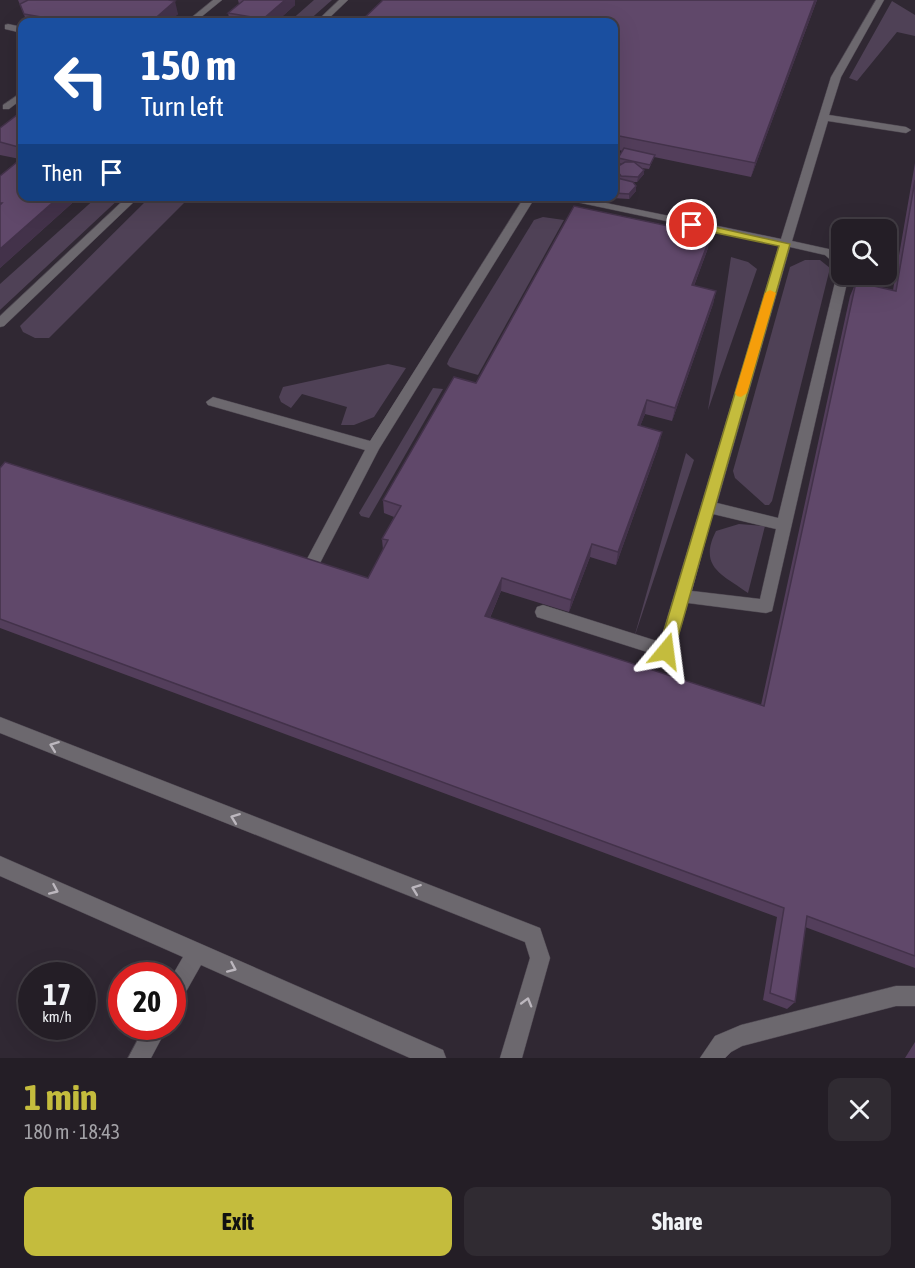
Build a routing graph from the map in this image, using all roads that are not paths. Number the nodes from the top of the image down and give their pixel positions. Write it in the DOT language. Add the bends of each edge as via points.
graph roads {
  1 [pos="218,0"];
  2 [pos="344,0"];
  3 [pos="880,0"];
  4 [pos="195,18"];
  5 [pos="324,18"];
  6 [pos="8,27"];
  7 [pos="18,29"];
  8 [pos="18,98"];
  9 [pos="6,107"];
  10 [pos="823,117"];
  11 [pos="906,130"];
  12 [pos="130,201"];
  13 [pos="528,201"];
  14 [pos="578,201"];
  15 [pos="784,244"];
  16 [pos="829,252"];
  17 [pos="831,254"];
  18 [pos="840,285"];
  19 [pos="0,323"];
  20 [pos="213,402"];
  21 [pos="373,447"];
  22 [pos="708,507"];
  23 [pos="784,525"];
  24 [pos="315,559"];
  25 [pos="682,596"];
  26 [pos="543,612"];
  27 [pos="0,725"];
  28 [pos="0,866"];
  29 [pos="197,952"];
  30 [pos="186,972"];
  31 [pos="915,996"];
  32 [pos="149,1040"];
  33 [pos="139,1058"];
  34 [pos="435,1058"];
  35 [pos="511,1058"];
  36 [pos="711,1058"];
  1 -- 4 [label="lane"];
  2 -- 5 [label="lane"];
  3 -- 10 [label="lane" via="836,76"];
  6 -- 7 [label="lane"];
  8 -- 9 [label="lane"];
  10 -- 11 [label="lane"];
  10 -- 15 [label="lane"];
  12 -- 19 [label="lane"];
  13 -- 21 [label="lane"];
  14 -- 15 [label="lane"];
  15 -- 16 [label="lane"];
  15 -- 22 [label="lane"];
  16 -- 17 [label="lane"];
  18 -- 23 [label="lane"];
  20 -- 21 [label="lane"];
  21 -- 24 [label="lane"];
  22 -- 23 [label="lane"];
  22 -- 25 [label="lane"];
  23 -- 25 [label="lane" via="765,606"];
  25 -- 26 [label="lane" via="666,651"];
  35 -- 27 [label="lane, one-way" via="540,958 533,935"];
  28 -- 29 [label="lane, one-way"];
  29 -- 30 [label="lane"];
  29 -- 34 [label="lane, one-way"];
  31 -- 36 [label="lane" via="896,996 741,1036 723,1044"];
  32 -- 33 [label="lane"];
}
